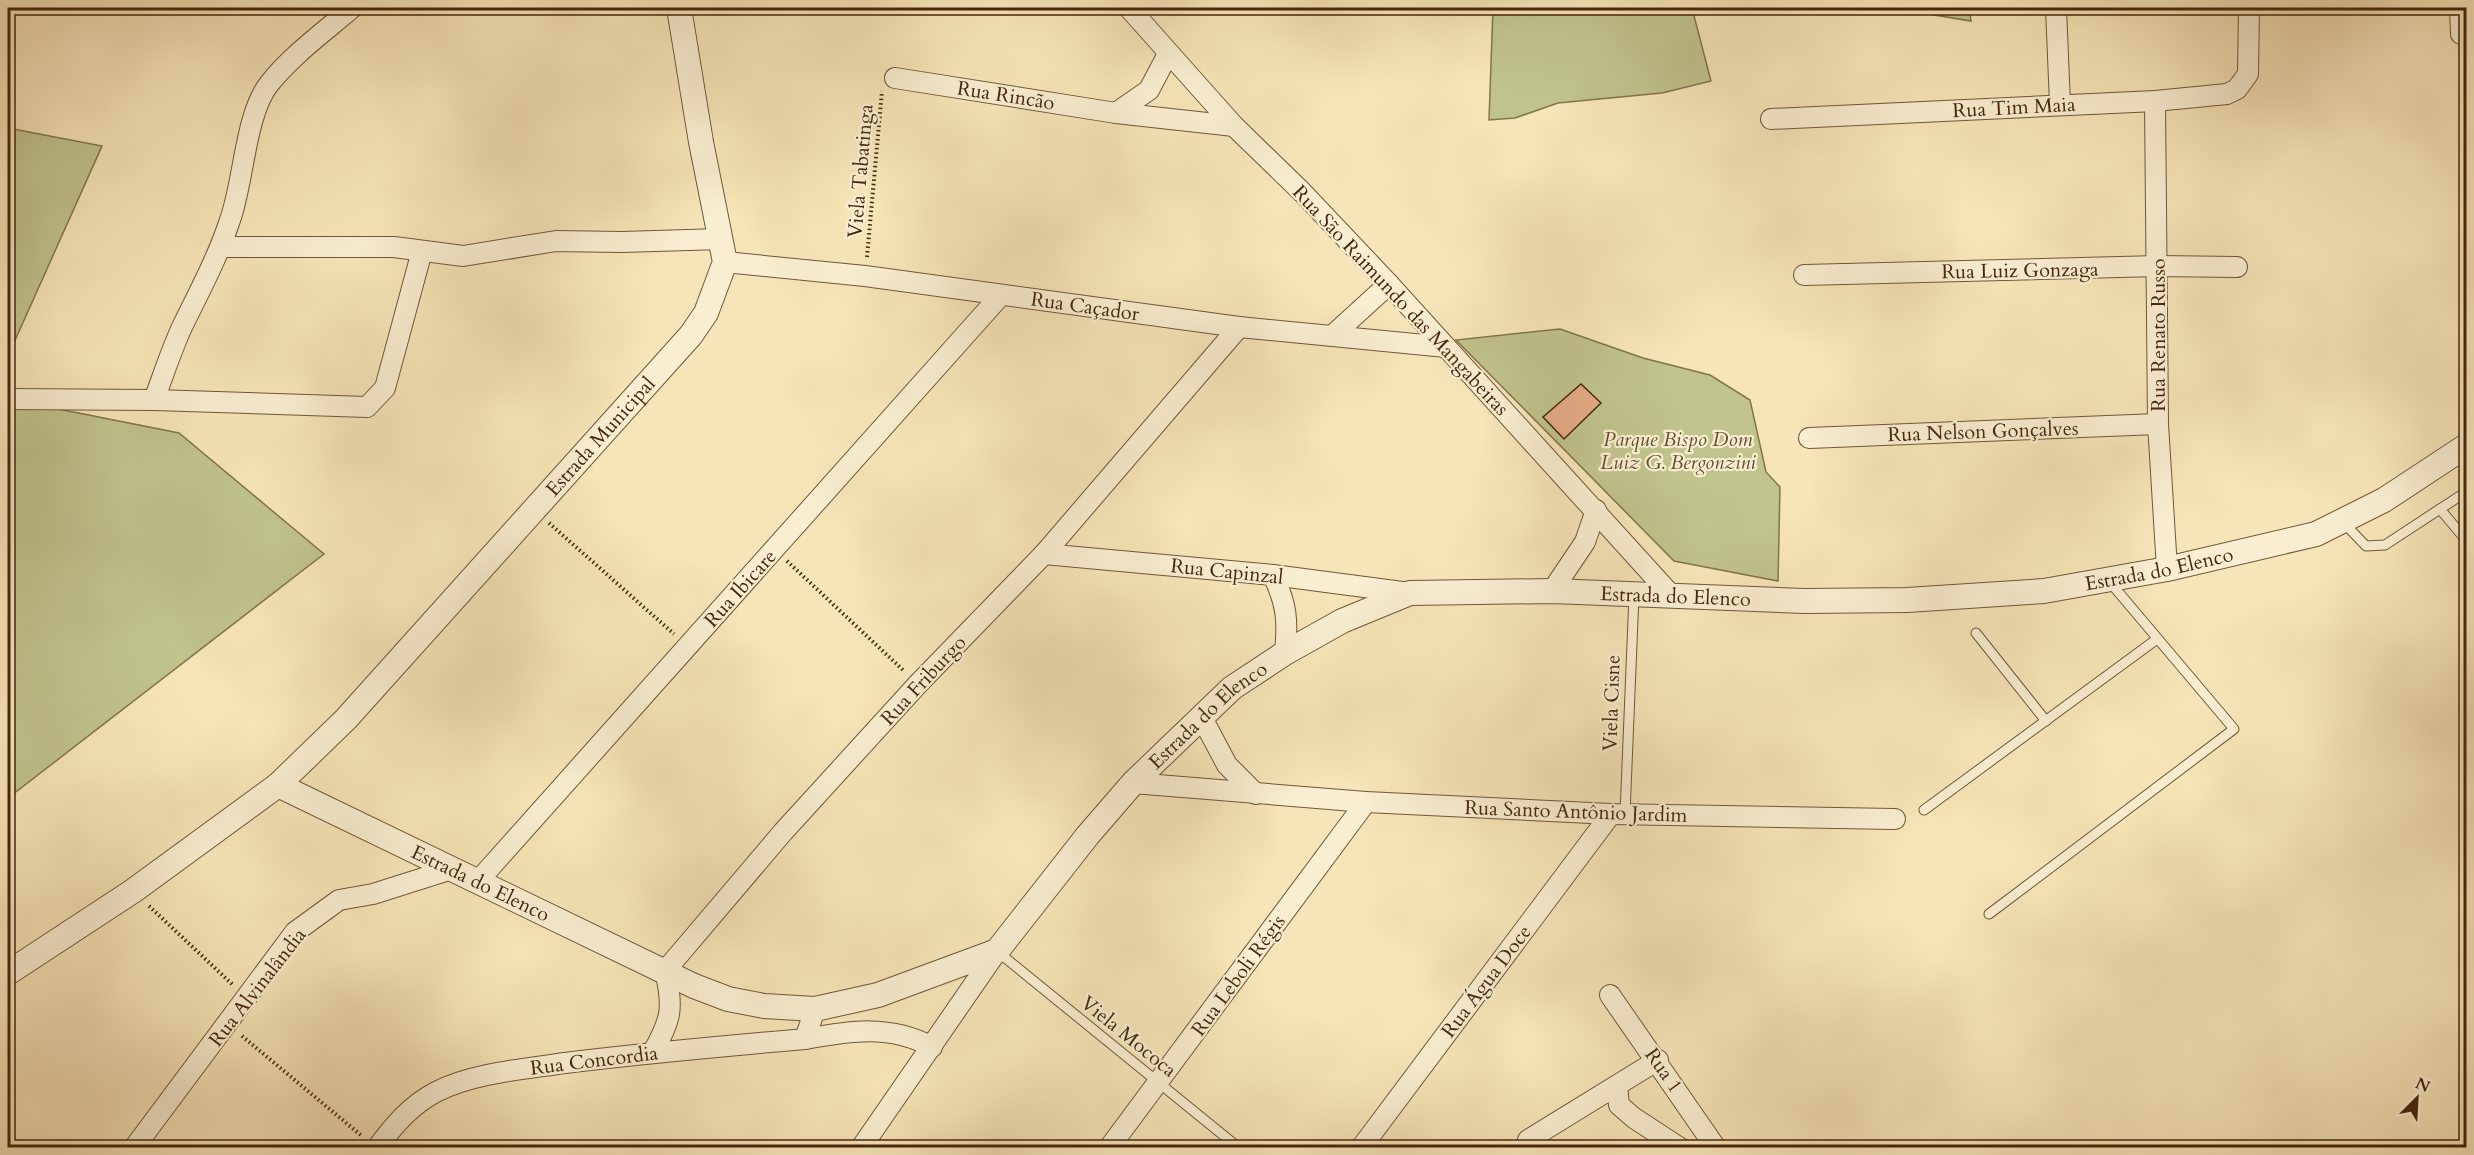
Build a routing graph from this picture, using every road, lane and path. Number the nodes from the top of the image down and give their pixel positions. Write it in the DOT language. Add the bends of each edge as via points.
graph roads {
  1 [pos="352,8"];
  2 [pos="680,8"];
  3 [pos="2056,8"];
  4 [pos="2248,8"];
  5 [pos="2460,8"];
  6 [pos="1134,10"];
  7 [pos="2461,34"];
  8 [pos="1168,54"];
  9 [pos="895,78"];
  10 [pos="2155,101"];
  11 [pos="2060,104"];
  12 [pos="1116,113"];
  13 [pos="1771,119"];
  14 [pos="1234,126"];
  15 [pos="221,247"];
  16 [pos="422,251"];
  17 [pos="723,251"];
  18 [pos="2158,266"];
  19 [pos="2236,267"];
  20 [pos="1804,275"];
  21 [pos="865,276"];
  22 [pos="1389,284"];
  23 [pos="1001,295"];
  24 [pos="1239,327"];
  25 [pos="1332,336"];
  26 [pos="1446,347"];
  27 [pos="8,399"];
  28 [pos="154,400"];
  29 [pos="2158,424"];
  30 [pos="1809,438"];
  31 [pos="2466,446"];
  32 [pos="2466,492"];
  33 [pos="534,509"];
  34 [pos="2440,509"];
  35 [pos="1596,510"];
  36 [pos="2342,521"];
  37 [pos="2466,540"];
  38 [pos="775,549"];
  39 [pos="1044,554"];
  40 [pos="2167,569"];
  41 [pos="1273,575"];
  42 [pos="2108,580"];
  43 [pos="1552,591"];
  44 [pos="1410,593"];
  45 [pos="1634,594"];
  46 [pos="1671,595"];
  47 [pos="1976,633"];
  48 [pos="2157,639"];
  49 [pos="688,646"];
  50 [pos="1285,653"];
  51 [pos="918,684"];
  52 [pos="1201,716"];
  53 [pos="2046,721"];
  54 [pos="1133,783"];
  55 [pos="278,785"];
  56 [pos="1256,794"];
  57 [pos="1366,802"];
  58 [pos="1924,810"];
  59 [pos="1618,814"];
  60 [pos="1895,819"];
  61 [pos="452,869"];
  62 [pos="479,880"];
  63 [pos="133,891"];
  64 [pos="1989,914"];
  65 [pos="997,951"];
  66 [pos="665,971"];
  67 [pos="8,973"];
  68 [pos="1610,995"];
  69 [pos="246,998"];
  70 [pos="815,1009"];
  71 [pos="227,1024"];
  72 [pos="805,1039"];
  73 [pos="932,1047"];
  74 [pos="652,1052"];
  75 [pos="1658,1060"];
  76 [pos="1158,1084"];
  77 [pos="1617,1086"];
  78 [pos="1527,1140"];
  79 [pos="372,1144"];
  80 [pos="134,1148"];
  81 [pos="861,1148"];
  82 [pos="1109,1148"];
  83 [pos="1239,1148"];
  84 [pos="1361,1148"];
  85 [pos="1680,1148"];
  86 [pos="1716,1148"];
  1 -- 15 [label="street" via="268,85 253,119 240,189"];
  2 -- 17 [label="street"];
  3 -- 11 [label="street"];
  4 -- 10 [label="street, Rua Tim Maia" via="2248,74 2237,89 2227,94"];
  5 -- 7 [label="street"];
  6 -- 8 [label="street, Rua São Raimundo das Mangabeiras"];
  8 -- 12 [label="street" via="1149,90"];
  8 -- 14 [label="street, Rua São Raimundo das Mangabeiras"];
  9 -- 12 [label="street, Rua Rincão"];
  9 -- 21 [label="path, Viela Tabatinga" via="883,83"];
  10 -- 11 [label="street, Rua Tim Maia"];
  10 -- 18 [label="street, Rua Renato Russo"];
  11 -- 13 [label="street, Rua Tim Maia"];
  12 -- 14 [label="street, Rua Rincão"];
  14 -- 22 [label="street, Rua São Raimundo das Mangabeiras"];
  15 -- 16 [label="street, Rua Caçador" via="394,247"];
  15 -- 28 [label="street" via="181,330"];
  16 -- 17 [label="street, Rua Caçador" via="463,256 556,241"];
  16 -- 28 [label="street" via="385,388 367,407"];
  17 -- 21 [label="street, Rua Caçador"];
  17 -- 33 [label="street, Estrada Municipal" via="706,313 691,334"];
  18 -- 19 [label="street, Rua Luiz Gonzaga"];
  18 -- 20 [label="street, Rua Luiz Gonzaga"];
  18 -- 29 [label="street, Rua Renato Russo"];
  21 -- 23 [label="street, Rua Caçador"];
  22 -- 25 [label="street"];
  22 -- 26 [label="street, Rua São Raimundo das Mangabeiras"];
  23 -- 24 [label="street, Rua Caçador"];
  23 -- 38 [label="street, Rua Ibicare"];
  24 -- 25 [label="street, Rua Caçador"];
  24 -- 39 [label="street, Rua Friburgo"];
  25 -- 26 [label="street, Rua Caçador"];
  26 -- 35 [label="street, Rua São Raimundo das Mangabeiras"];
  27 -- 28 [label="street"];
  29 -- 30 [label="street, Rua Nelson Gonçalves"];
  29 -- 40 [label="street, Rua Renato Russo"];
  31 -- 36 [label="street, Estrada do Elenco" via="2384,500"];
  32 -- 34 [label="lane"];
  33 -- 49 [label="path"];
  33 -- 55 [label="street, Estrada Municipal" via="346,719"];
  34 -- 36 [label="lane" via="2385,545 2366,546"];
  34 -- 37 [label="lane"];
  35 -- 43 [label="street" via="1585,542"];
  35 -- 46 [label="street, Rua São Raimundo das Mangabeiras"];
  36 -- 40 [label="street, Estrada do Elenco" via="2316,534"];
  38 -- 49 [label="street, Rua Ibicare"];
  38 -- 51 [label="path"];
  39 -- 41 [label="street, Rua Capinzal"];
  39 -- 51 [label="street, Rua Friburgo"];
  40 -- 42 [label="street, Estrada do Elenco"];
  41 -- 44 [label="street, Rua Capinzal"];
  41 -- 50 [label="street" via="1288,621"];
  42 -- 46 [label="street, Estrada do Elenco" via="2044,591 1907,600 1804,601"];
  42 -- 48 [label="lane"];
  43 -- 44 [label="street, Estrada do Elenco"];
  43 -- 45 [label="street, Estrada do Elenco"];
  44 -- 50 [label="street, Estrada do Elenco" via="1342,621"];
  45 -- 46 [label="street, Estrada do Elenco"];
  45 -- 59 [label="lane, Viela Cisne"];
  47 -- 53 [label="lane"];
  48 -- 53 [label="lane"];
  48 -- 64 [label="lane" via="2234,729"];
  49 -- 62 [label="street, Rua Ibicare"];
  50 -- 52 [label="street, Estrada do Elenco" via="1232,688"];
  51 -- 66 [label="street, Rua Friburgo" via="783,832"];
  52 -- 54 [label="street, Estrada do Elenco"];
  52 -- 56 [label="street" via="1227,765"];
  53 -- 58 [label="lane"];
  54 -- 56 [label="street, Rua Santo Antônio Jardim"];
  54 -- 65 [label="street, Estrada do Elenco"];
  55 -- 61 [label="street, Estrada do Elenco"];
  55 -- 63 [label="street"];
  56 -- 57 [label="street, Rua Santo Antônio Jardim"];
  57 -- 59 [label="street, Rua Santo Antônio Jardim"];
  57 -- 76 [label="street, Rua Leboli Régis"];
  59 -- 60 [label="street, Rua Santo Antônio Jardim"];
  59 -- 84 [label="street, Rua Água Doce"];
  61 -- 62 [label="street, Estrada do Elenco"];
  61 -- 69 [label="street, Rua Alvinalândia" via="373,894 339,900 295,932"];
  62 -- 66 [label="street, Estrada do Elenco"];
  63 -- 67 [label="street"];
  63 -- 69 [label="path"];
  65 -- 70 [label="street, Estrada do Elenco" via="878,995"];
  65 -- 73 [label="street, Estrada do Elenco"];
  65 -- 76 [label="lane, Viela Mococa"];
  66 -- 70 [label="street, Estrada do Elenco" via="728,999"];
  66 -- 74 [label="street" via="671,1011 668,1025"];
  68 -- 75 [label="street, Rua 1"];
  69 -- 71 [label="street, Rua Alvinalândia"];
  70 -- 72 [label="street"];
  71 -- 79 [label="path"];
  71 -- 80 [label="street, Rua Alvinalândia"];
  72 -- 73 [label="street" via="868,1029 915,1037"];
  72 -- 74 [label="street, Rua Concordia"];
  73 -- 81 [label="street, Estrada do Elenco"];
  74 -- 79 [label="street, Rua Concordia" via="499,1072 439,1090 417,1103"];
  75 -- 77 [label="street"];
  75 -- 86 [label="street, Rua 1"];
  76 -- 82 [label="street, Rua Leboli Régis"];
  76 -- 83 [label="lane, Viela Mococa"];
  77 -- 78 [label="street"];
  77 -- 85 [label="street" via="1619,1105"];
}
